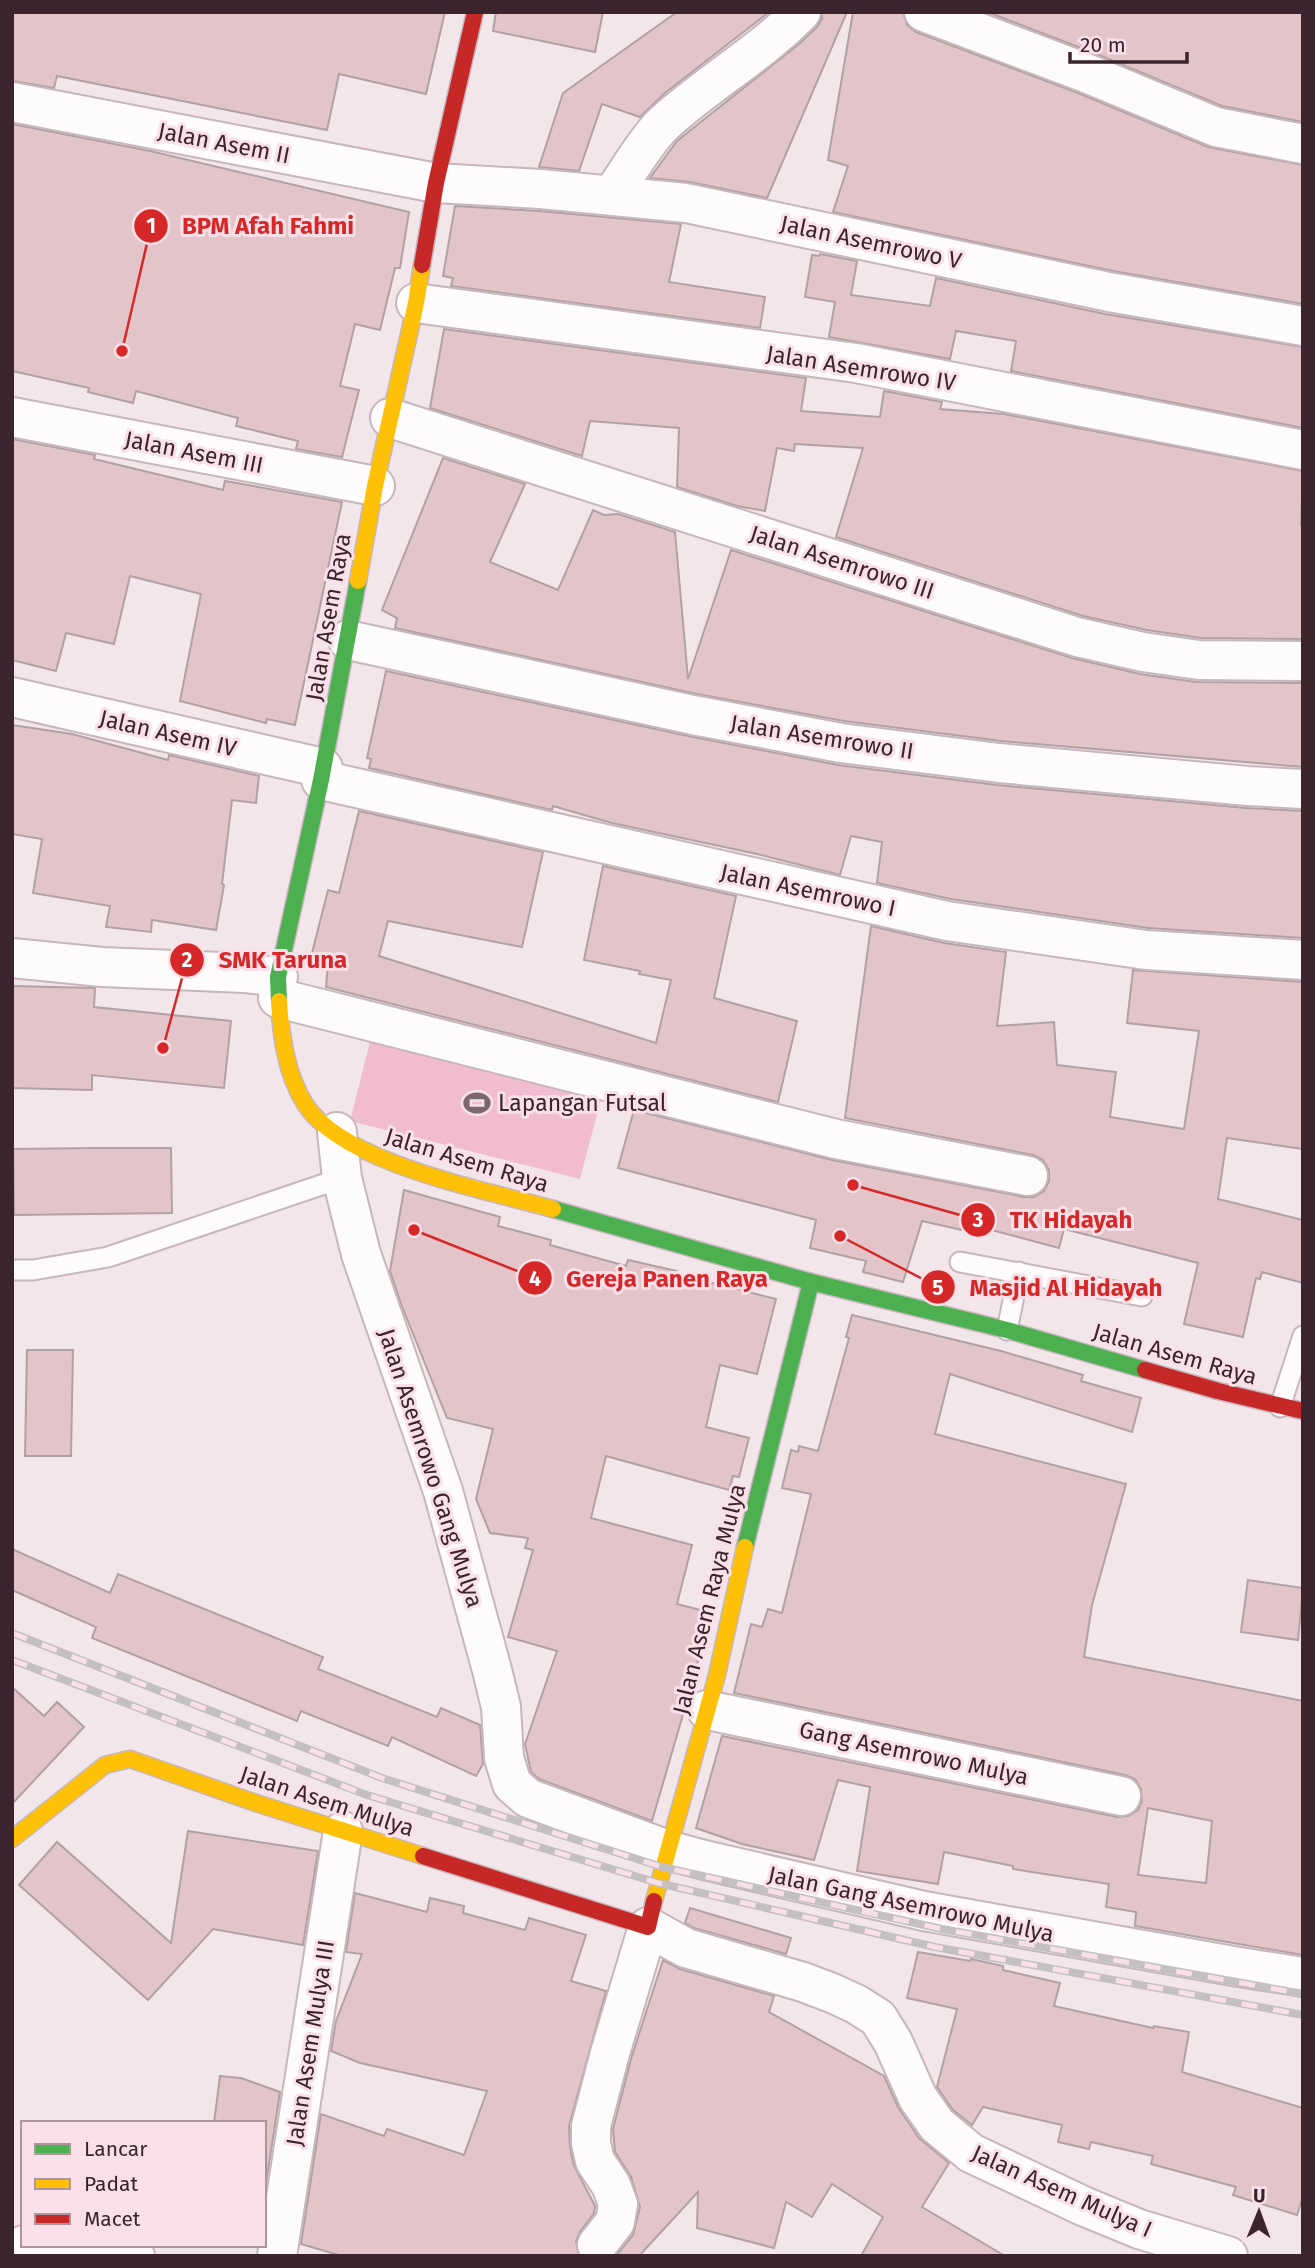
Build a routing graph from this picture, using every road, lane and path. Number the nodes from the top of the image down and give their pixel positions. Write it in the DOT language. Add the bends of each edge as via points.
graph roads {
  1 [pos="475,12"];
  2 [pos="801,12"];
  3 [pos="924,12"];
  4 [pos="12,102"];
  5 [pos="1303,144"];
  6 [pos="436,183"];
  7 [pos="612,195"];
  8 [pos="416,303"];
  9 [pos="1303,326"];
  10 [pos="12,417"];
  11 [pos="390,418"];
  12 [pos="1303,450"];
  13 [pos="375,486"];
  14 [pos="348,640"];
  15 [pos="1303,661"];
  16 [pos="12,697"];
  17 [pos="322,774"];
  18 [pos="1303,789"];
  19 [pos="12,958"];
  20 [pos="1303,960"];
  21 [pos="278,987"];
  22 [pos="337,1132"];
  23 [pos="1028,1176"];
  24 [pos="342,1178"];
  25 [pos="960,1262"];
  26 [pos="12,1270"];
  27 [pos="1019,1272"];
  28 [pos="811,1282"];
  29 [pos="1142,1296"];
  30 [pos="1007,1330"];
  31 [pos="1303,1336"];
  32 [pos="1280,1407"];
  33 [pos="1303,1411"];
  34 [pos="707,1710"];
  35 [pos="1121,1796"];
  36 [pos="528,1798"];
  37 [pos="343,1831"];
  38 [pos="12,1839"];
  39 [pos="668,1850"];
  40 [pos="648,1927"];
  41 [pos="1303,1977"];
  42 [pos="597,2245"];
  43 [pos="44,2247"];
  44 [pos="135,2256"];
  45 [pos="277,2256"];
  46 [pos="1228,2256"];
  1 -- 6 [label="street, Jalan Asem Raya"];
  2 -- 7 [label="street" via="660,128"];
  3 -- 5 [label="street" via="1216,127"];
  4 -- 6 [label="street, Jalan Asem II"];
  6 -- 7 [label="street, Jalan Asemrowo V"];
  6 -- 8 [label="street, Jalan Asem Raya"];
  7 -- 9 [label="street, Jalan Asemrowo V" via="686,203 1109,292"];
  8 -- 11 [label="street, Jalan Asem Raya"];
  8 -- 12 [label="street, Jalan Asemrowo IV" via="856,363"];
  10 -- 13 [label="street, Jalan Asem III"];
  11 -- 13 [label="street, Jalan Asem Raya"];
  11 -- 15 [label="street, Jalan Asemrowo III" via="1077,637 1199,660"];
  13 -- 14 [label="street, Jalan Asem Raya"];
  14 -- 17 [label="street, Jalan Asem Raya"];
  14 -- 18 [label="street, Jalan Asemrowo II" via="841,743 999,763"];
  16 -- 17 [label="street, Jalan Asem IV"];
  17 -- 20 [label="street, Jalan Asemrowo I" via="947,921 1146,950"];
  17 -- 21 [label="street, Jalan Asem Raya"];
  19 -- 21 [label="street" via="245,973"];
  21 -- 22 [label="street, Jalan Asem Raya" via="286,1050 300,1097 315,1117"];
  21 -- 23 [label="street" via="836,1139"];
  22 -- 24 [label="street, Jalan Asemrowo Gang Mulya"];
  22 -- 28 [label="street, Jalan Asem Raya" via="389,1163"];
  24 -- 26 [label="lane" via="107,1256"];
  24 -- 36 [label="street, Jalan Asemrowo Gang Mulya" via="361,1254 450,1517 501,1707 504,1758 512,1784"];
  25 -- 27 [label="lane"];
  27 -- 29 [label="lane"];
  27 -- 30 [label="lane"];
  28 -- 30 [label="street, Jalan Asem Raya"];
  28 -- 34 [label="street, Jalan Asem Raya Mulya"];
  30 -- 32 [label="street, Jalan Asem Raya"];
  31 -- 32 [label="lane"];
  32 -- 33 [label="street, Jalan Asem Raya"];
  34 -- 35 [label="street, Gang Asemrowo Mulya"];
  34 -- 39 [label="street, Jalan Asem Raya Mulya"];
  36 -- 39 [label="street, Jalan Gang Asemrowo Mulya"];
  37 -- 38 [label="street, Jalan Asem Mulya" via="130,1759 105,1765"];
  37 -- 40 [label="street, Jalan Asem Mulya"];
  37 -- 45 [label="street, Jalan Asem Mulya III"];
  39 -- 40 [label="street, Jalan Asem Raya Mulya"];
  39 -- 41 [label="street, Jalan Gang Asemrowo Mulya" via="924,1911"];
  40 -- 42 [label="street" via="591,2126 595,2161 618,2204 615,2222"];
  40 -- 46 [label="street, Jalan Asem Mulya I" via="686,1948 832,1993 878,2018 918,2098 937,2124 971,2153 1139,2229"];
  43 -- 44 [label="street"];
}
